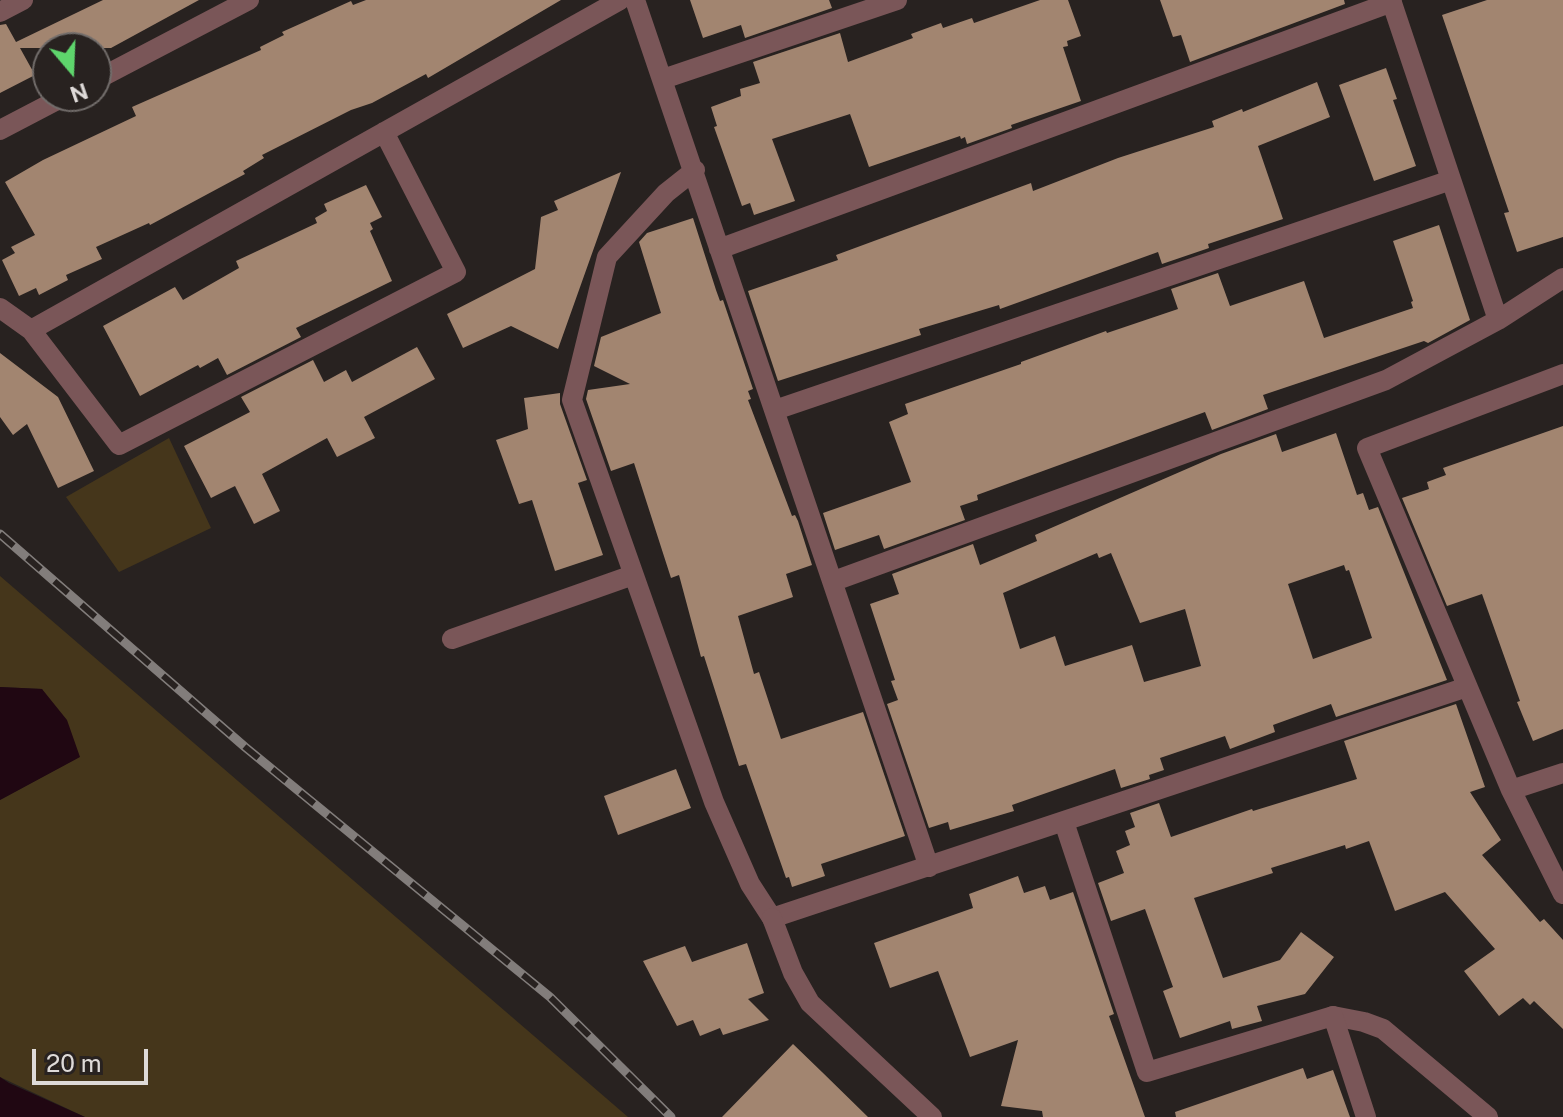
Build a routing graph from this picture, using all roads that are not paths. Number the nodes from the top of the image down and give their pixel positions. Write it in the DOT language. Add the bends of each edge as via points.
graph roads {
  1 [pos="23,0"];
  2 [pos="249,0"];
  3 [pos="620,0"];
  4 [pos="635,0"];
  5 [pos="897,0"];
  6 [pos="1392,1"];
  7 [pos="0,12"];
  8 [pos="112,72"];
  9 [pos="663,79"];
  10 [pos="34,112"];
  11 [pos="0,130"];
  12 [pos="384,132"];
  13 [pos="695,170"];
  14 [pos="1451,180"];
  15 [pos="719,249"];
  16 [pos="1563,278"];
  17 [pos="0,308"];
  18 [pos="1498,320"];
  19 [pos="31,330"];
  20 [pos="1563,374"];
  21 [pos="775,410"];
  22 [pos="633,575"];
  23 [pos="834,581"];
  24 [pos="452,639"];
  25 [pos="1467,687"];
  26 [pos="1563,773"];
  27 [pos="1511,790"];
  28 [pos="1064,822"];
  29 [pos="929,867"];
  30 [pos="1563,894"];
  31 [pos="772,918"];
  32 [pos="1333,1016"];
  33 [pos="932,1117"];
  34 [pos="1366,1117"];
  35 [pos="1488,1117"];
  1 -- 7 [label="street"];
  2 -- 8 [label="street"];
  3 -- 12 [label="street"];
  4 -- 9 [label="street"];
  5 -- 9 [label="street"];
  6 -- 14 [label="street"];
  6 -- 15 [label="street"];
  9 -- 13 [label="street"];
  10 -- 11 [label="street"];
  12 -- 19 [label="street"];
  12 -- 19 [label="street" via="456,272 119,445"];
  13 -- 15 [label="street"];
  13 -- 22 [label="street" via="666,193 607,257 572,400"];
  14 -- 18 [label="street"];
  14 -- 21 [label="street"];
  15 -- 21 [label="street"];
  16 -- 18 [label="street"];
  17 -- 19 [label="street"];
  18 -- 23 [label="street" via="1386,380"];
  20 -- 25 [label="street" via="1367,448"];
  21 -- 23 [label="street"];
  22 -- 24 [label="street"];
  22 -- 31 [label="street" via="714,802 750,884"];
  23 -- 29 [label="street"];
  25 -- 27 [label="street"];
  25 -- 28 [label="street"];
  26 -- 27 [label="street"];
  27 -- 30 [label="street"];
  28 -- 29 [label="street"];
  28 -- 32 [label="street" via="1147,1072"];
  29 -- 31 [label="street"];
  31 -- 33 [label="street" via="810,1003"];
  32 -- 34 [label="street"];
  32 -- 35 [label="street" via="1383,1029"];
}
